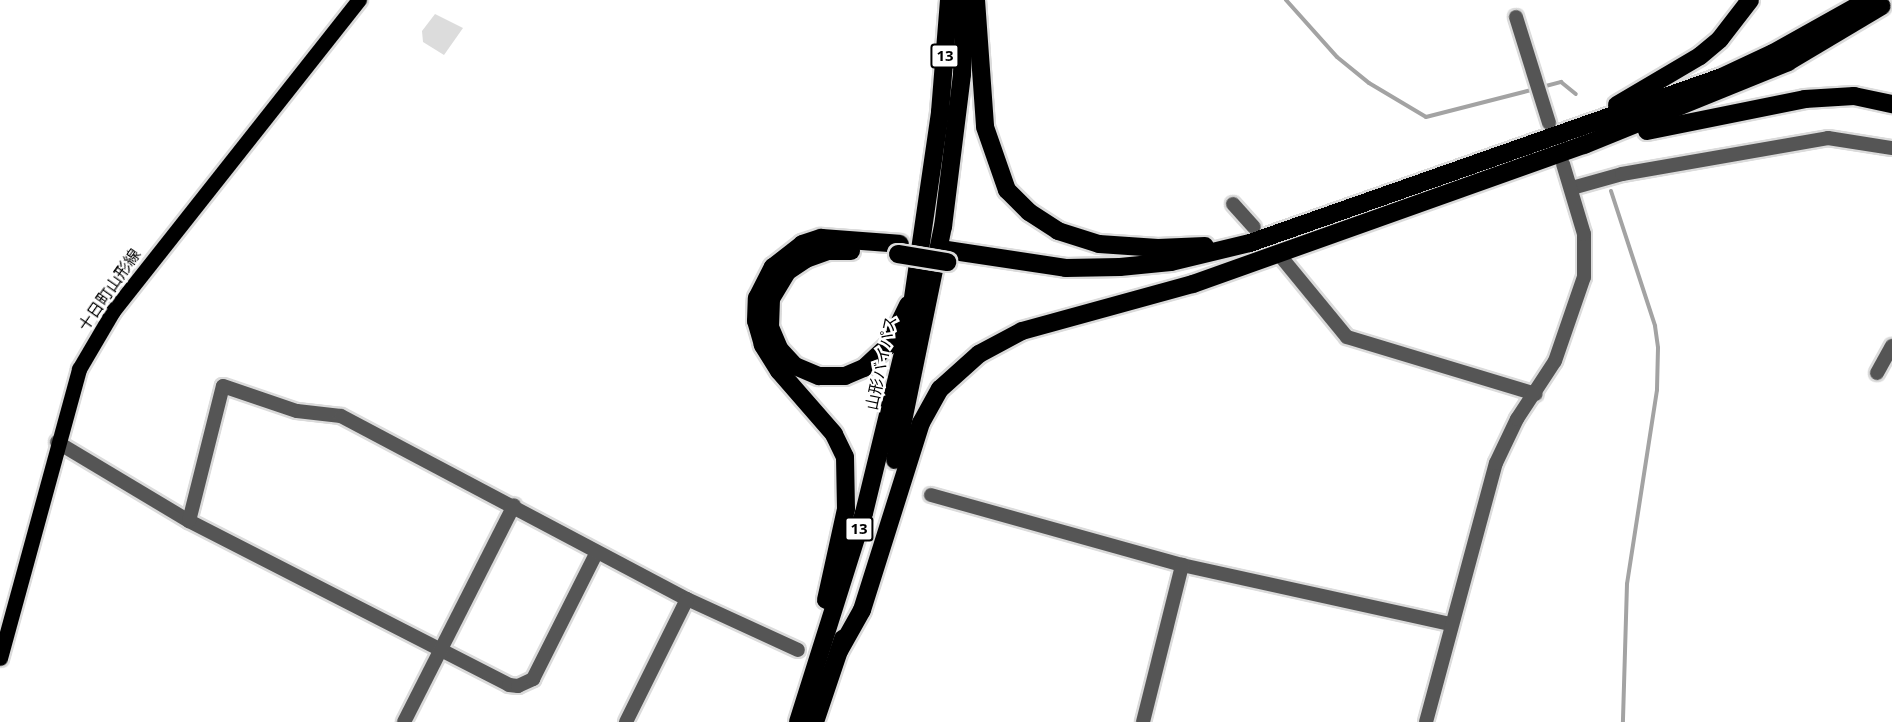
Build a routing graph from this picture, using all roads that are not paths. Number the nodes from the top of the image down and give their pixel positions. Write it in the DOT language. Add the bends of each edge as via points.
graph roads {
  1 [pos="359,0"];
  2 [pos="949,0"];
  3 [pos="965,0"];
  4 [pos="976,0"];
  5 [pos="1750,0"];
  6 [pos="1875,3"];
  7 [pos="1516,17"];
  8 [pos="1892,104"];
  9 [pos="1549,123"];
  10 [pos="1578,126"];
  11 [pos="1584,145"];
  12 [pos="1892,148"];
  13 [pos="1563,164"];
  14 [pos="1572,188"];
  15 [pos="1233,204"];
  16 [pos="1252,235"];
  17 [pos="899,249"];
  18 [pos="1279,255"];
  19 [pos="947,256"];
  20 [pos="914,294"];
  21 [pos="1892,346"];
  22 [pos="1877,373"];
  23 [pos="1536,394"];
  24 [pos="57,442"];
  25 [pos="931,495"];
  26 [pos="514,506"];
  27 [pos="189,521"];
  28 [pos="597,552"];
  29 [pos="1182,565"];
  30 [pos="687,599"];
  31 [pos="1452,624"];
  32 [pos="798,650"];
  33 [pos="440,651"];
  34 [pos="839,651"];
  35 [pos="0,658"];
  36 [pos="404,722"];
  37 [pos="626,722"];
  38 [pos="798,722"];
  39 [pos="815,722"];
  40 [pos="1143,722"];
  41 [pos="1426,722"];
  1 -- 24 [label="main road, 十日町山形線" via="113,310 79,369"];
  2 -- 20 [label="highway, 山形バイパス / 13" via="940,112"];
  3 -- 34 [label="highway, 13" via="962,74 935,274 906,420"];
  4 -- 16 [label="highway" via="987,136 1007,190 1029,212 1058,231 1099,244 1158,248"];
  5 -- 10 [label="highway" via="1720,39 1700,56"];
  6 -- 10 [label="highway" via="1722,77"];
  6 -- 11 [label="highway" via="1788,62"];
  7 -- 9 [label="street"];
  8 -- 11 [label="highway" via="1854,96 1805,99"];
  10 -- 16 [label="highway"];
  11 -- 18 [label="highway"];
  12 -- 14 [label="street" via="1828,138 1622,174"];
  13 -- 14 [label="street"];
  14 -- 23 [label="street" via="1584,234 1584,277 1555,362"];
  15 -- 16 [label="street"];
  16 -- 19 [label="highway" via="1171,262 1120,267 1066,267"];
  17 -- 19 [label="highway"];
  17 -- 20 [label="highway" via="828,251 807,259 788,272 771,299 770,327 780,350 795,366 819,376 845,376 864,368 888,346"];
  17 -- 38 [label="highway" via="821,238 802,244 772,267 757,298 756,321 763,345 778,371 834,434 845,457 846,509"];
  18 -- 19 [label="highway" via="1190,270 1092,278"];
  18 -- 23 [label="street" via="1347,338"];
  18 -- 34 [label="highway" via="1192,284 1022,331 979,354 940,389 911,447 862,610"];
  20 -- 38 [label="highway, 山形バイパス / 13" via="890,418"];
  21 -- 22 [label="street"];
  23 -- 31 [label="street" via="1517,420 1496,463"];
  24 -- 27 [label="street"];
  24 -- 35 [label="main road, 十日町山形線"];
  25 -- 29 [label="street"];
  26 -- 27 [label="street" via="341,416 297,411 223,386"];
  26 -- 28 [label="street"];
  26 -- 33 [label="street"];
  27 -- 33 [label="street"];
  28 -- 30 [label="street"];
  28 -- 33 [label="street" via="533,679 509,685"];
  29 -- 31 [label="street"];
  29 -- 40 [label="street"];
  30 -- 32 [label="street"];
  30 -- 37 [label="street"];
  31 -- 41 [label="street"];
  33 -- 36 [label="street"];
  34 -- 39 [label="highway, 13"];
}
